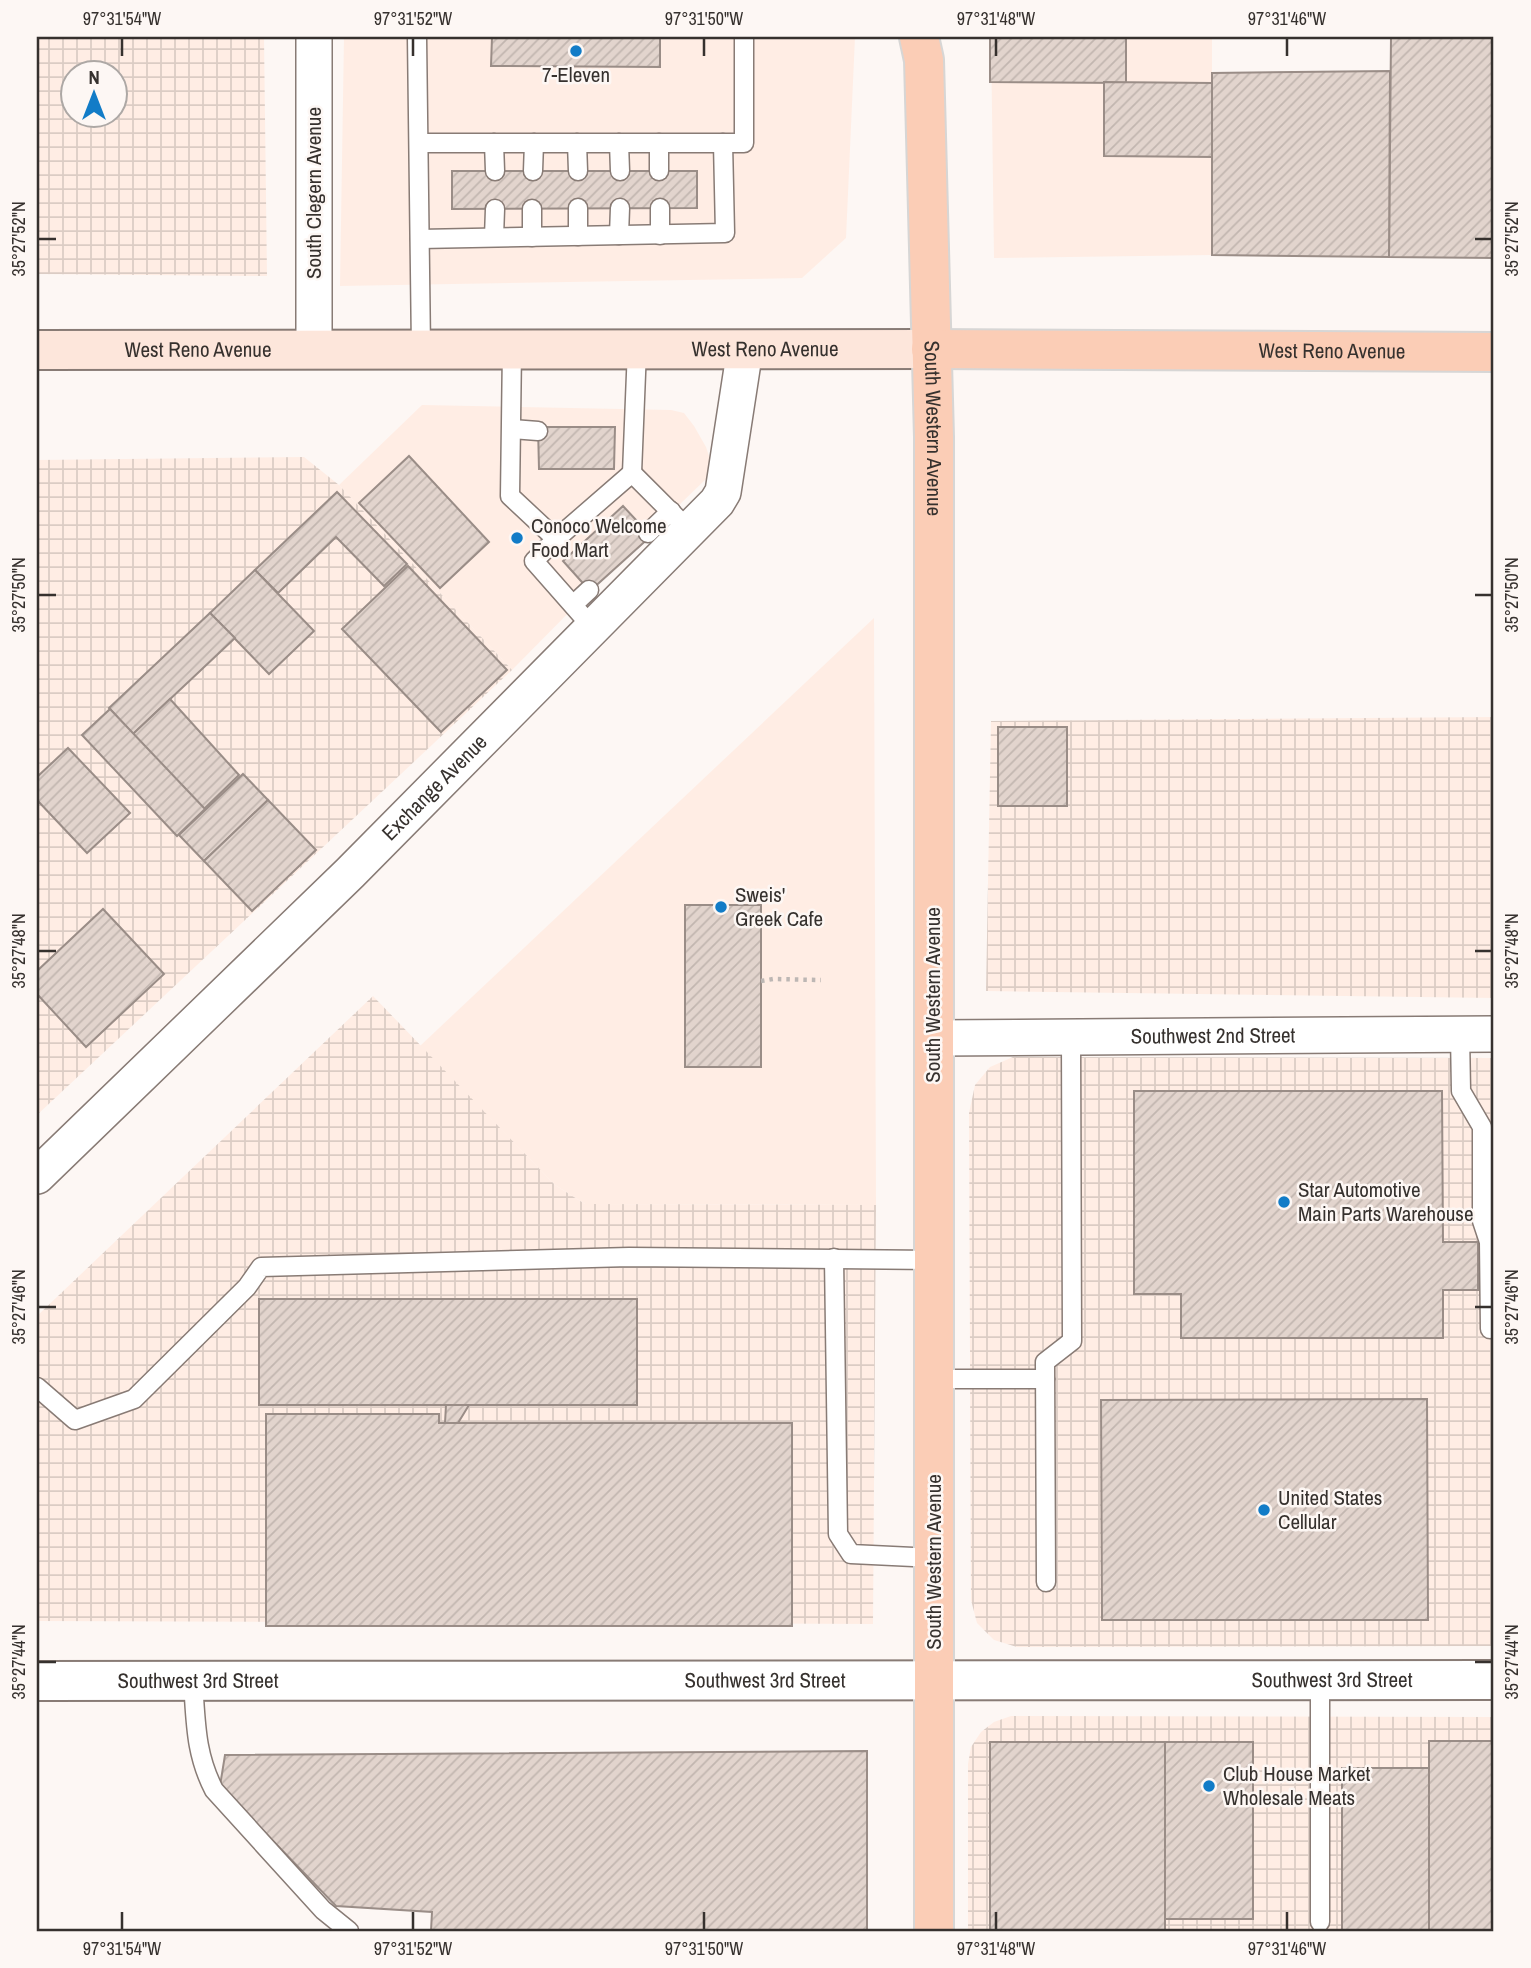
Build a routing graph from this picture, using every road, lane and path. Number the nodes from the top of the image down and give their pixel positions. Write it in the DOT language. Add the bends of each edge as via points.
graph roads {
  1 [pos="314,37"];
  2 [pos="417,37"];
  3 [pos="744,37"];
  4 [pos="924,44"];
  5 [pos="419,143"];
  6 [pos="494,143"];
  7 [pos="534,143"];
  8 [pos="577,143"];
  9 [pos="619,143"];
  10 [pos="659,143"];
  11 [pos="723,143"];
  12 [pos="495,171"];
  13 [pos="533,171"];
  14 [pos="578,171"];
  15 [pos="620,171"];
  16 [pos="659,171"];
  17 [pos="578,208"];
  18 [pos="620,208"];
  19 [pos="660,208"];
  20 [pos="495,209"];
  21 [pos="532,209"];
  22 [pos="619,235"];
  23 [pos="660,235"];
  24 [pos="578,236"];
  25 [pos="494,237"];
  26 [pos="532,237"];
  27 [pos="420,239"];
  28 [pos="421,349"];
  29 [pos="512,349"];
  30 [pos="637,349"];
  31 [pos="745,349"];
  32 [pos="931,349"];
  33 [pos="37,350"];
  34 [pos="314,350"];
  35 [pos="1494,352"];
  36 [pos="512,429"];
  37 [pos="538,431"];
  38 [pos="634,431"];
  39 [pos="615,432"];
  40 [pos="632,473"];
  41 [pos="680,521"];
  42 [pos="648,533"];
  43 [pos="556,539"];
  44 [pos="589,590"];
  45 [pos="584,616"];
  46 [pos="821,980"];
  47 [pos="761,981"];
  48 [pos="1477,1034"];
  49 [pos="1070,1037"];
  50 [pos="933,1038"];
  51 [pos="37,1176"];
  52 [pos="834,1258"];
  53 [pos="934,1260"];
  54 [pos="1490,1329"];
  55 [pos="934,1380"];
  56 [pos="1045,1380"];
  57 [pos="37,1387"];
  58 [pos="934,1558"];
  59 [pos="1046,1582"];
  60 [pos="934,1680"];
  61 [pos="1320,1680"];
  62 [pos="1494,1680"];
  63 [pos="37,1681"];
  64 [pos="193,1682"];
  65 [pos="1320,1922"];
  66 [pos="349,1931"];
  67 [pos="934,1931"];
  1 -- 34 [label="street, South Clegern Avenue"];
  2 -- 5 [label="lane"];
  3 -- 11 [label="lane" via="744,143"];
  4 -- 32 [label="main road, South Western Avenue"];
  5 -- 6 [label="lane"];
  5 -- 27 [label="lane"];
  6 -- 7 [label="lane"];
  6 -- 12 [label="lane"];
  7 -- 8 [label="lane"];
  7 -- 13 [label="lane"];
  8 -- 9 [label="lane"];
  8 -- 14 [label="lane"];
  9 -- 10 [label="lane"];
  9 -- 15 [label="lane"];
  10 -- 11 [label="lane"];
  10 -- 16 [label="lane"];
  11 -- 23 [label="lane" via="725,233"];
  17 -- 24 [label="lane"];
  18 -- 22 [label="lane"];
  19 -- 23 [label="lane"];
  20 -- 25 [label="lane"];
  21 -- 26 [label="lane"];
  22 -- 23 [label="lane"];
  22 -- 24 [label="lane"];
  24 -- 26 [label="lane"];
  25 -- 26 [label="lane"];
  25 -- 27 [label="lane"];
  27 -- 28 [label="lane"];
  28 -- 29 [label="main road, West Reno Avenue"];
  28 -- 34 [label="main road, West Reno Avenue"];
  29 -- 30 [label="main road, West Reno Avenue"];
  29 -- 36 [label="lane"];
  30 -- 31 [label="main road, West Reno Avenue"];
  30 -- 38 [label="lane"];
  31 -- 32 [label="main road, West Reno Avenue"];
  31 -- 41 [label="street, Exchange Avenue" via="723,492 717,502"];
  32 -- 35 [label="main road, West Reno Avenue"];
  32 -- 50 [label="main road, South Western Avenue"];
  33 -- 34 [label="main road, West Reno Avenue"];
  36 -- 37 [label="lane"];
  36 -- 43 [label="lane" via="510,496"];
  38 -- 39 [label="lane"];
  38 -- 40 [label="lane"];
  40 -- 41 [label="lane"];
  40 -- 43 [label="lane"];
  41 -- 42 [label="lane"];
  41 -- 45 [label="street, Exchange Avenue"];
  43 -- 45 [label="lane" via="534,561"];
  44 -- 45 [label="lane"];
  45 -- 51 [label="street, Exchange Avenue" via="350,873"];
  46 -- 47 [label="path"];
  48 -- 49 [label="street, Southwest 2nd Street"];
  48 -- 54 [label="lane" via="1461,1091 1482,1127 1482,1221 1489,1242"];
  49 -- 50 [label="street, Southwest 2nd Street"];
  49 -- 56 [label="lane" via="1072,1341 1045,1362"];
  50 -- 53 [label="main road, South Western Avenue"];
  52 -- 53 [label="lane"];
  52 -- 57 [label="lane" via="629,1257 261,1267 247,1287 134,1399 75,1420"];
  52 -- 58 [label="lane" via="838,1535 851,1554"];
  53 -- 55 [label="main road, South Western Avenue"];
  55 -- 56 [label="lane"];
  55 -- 58 [label="main road, South Western Avenue"];
  56 -- 59 [label="lane"];
  58 -- 60 [label="main road, South Western Avenue"];
  60 -- 61 [label="street, Southwest 3rd Street"];
  60 -- 64 [label="street, Southwest 3rd Street"];
  60 -- 67 [label="main road, South Western Avenue"];
  61 -- 62 [label="street, Southwest 3rd Street"];
  61 -- 65 [label="lane"];
  63 -- 64 [label="street, Southwest 3rd Street"];
  64 -- 66 [label="lane" via="197,1746 214,1790 323,1910"];
}
